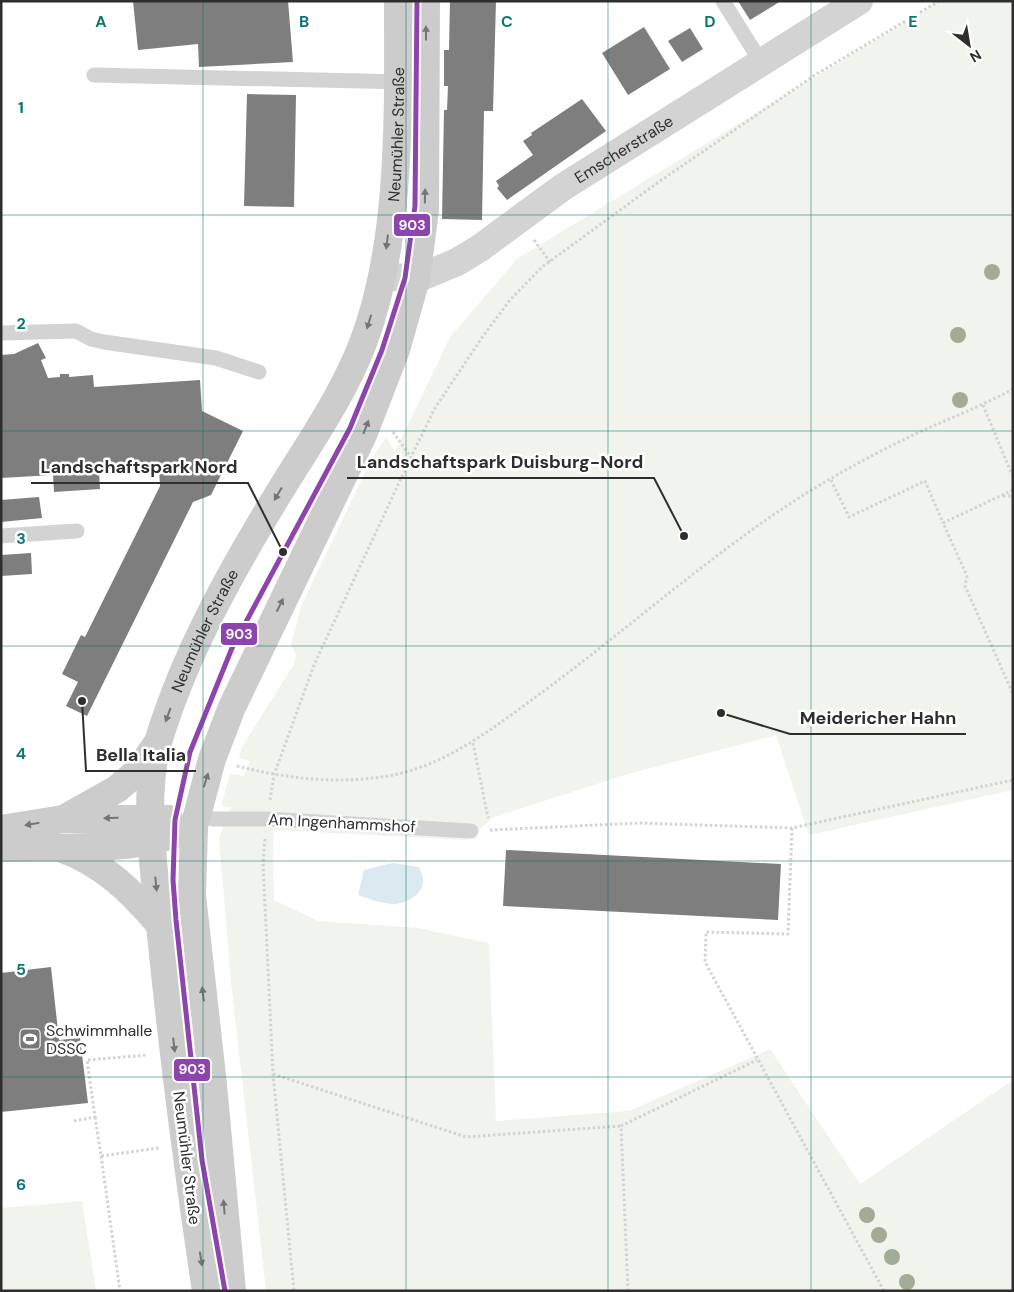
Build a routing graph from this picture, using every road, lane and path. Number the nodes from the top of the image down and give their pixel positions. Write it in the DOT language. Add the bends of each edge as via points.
graph roads {
  1 [pos="398,1"];
  2 [pos="426,1"];
  3 [pos="723,1"];
  4 [pos="859,1"];
  5 [pos="939,1"];
  6 [pos="761,62"];
  7 [pos="94,75"];
  8 [pos="398,82"];
  9 [pos="426,82"];
  10 [pos="383,276"];
  11 [pos="416,279"];
  12 [pos="1,333"];
  13 [pos="259,372"];
  14 [pos="1013,389"];
  15 [pos="983,405"];
  16 [pos="1013,477"];
  17 [pos="832,480"];
  18 [pos="1013,490"];
  19 [pos="1001,496"];
  20 [pos="1013,496"];
  21 [pos="943,523"];
  22 [pos="77,531"];
  23 [pos="1,536"];
  24 [pos="1013,694"];
  25 [pos="158,741"];
  26 [pos="472,743"];
  27 [pos="228,764"];
  28 [pos="274,775"];
  29 [pos="1013,780"];
  30 [pos="64,819"];
  31 [pos="267,819"];
  32 [pos="203,823"];
  33 [pos="792,828"];
  34 [pos="1,829"];
  35 [pos="152,829"];
  36 [pos="490,830"];
  37 [pos="472,831"];
  38 [pos="56,846"];
  39 [pos="1,848"];
  40 [pos="160,925"];
  41 [pos="175,1052"];
  42 [pos="757,1060"];
  43 [pos="272,1074"];
  44 [pos="95,1117"];
  45 [pos="74,1121"];
  46 [pos="621,1126"];
  47 [pos="161,1147"];
  48 [pos="101,1156"];
  49 [pos="120,1291"];
  50 [pos="206,1291"];
  51 [pos="232,1291"];
  52 [pos="294,1291"];
  53 [pos="628,1291"];
  54 [pos="884,1291"];
  1 -- 8 [label="main road, Neumühler Straße"];
  9 -- 2 [label="main road, Neumühler Straße, one-way"];
  3 -- 6 [label="lane"];
  4 -- 6 [label="street, Emscherstraße"];
  5 -- 28 [label="path" via="815,75 660,181 542,267 510,300 435,408 314,665"];
  6 -- 11 [label="street, Emscherstraße" via="563,187 480,248 437,272"];
  7 -- 8 [label="lane"];
  8 -- 9 [label="lane"];
  8 -- 10 [label="main road, Neumühler Straße, one-way" via="393,195"];
  11 -- 9 [label="main road, Neumühler Straße, one-way" via="425,210"];
  10 -- 11 [label="street, Emscherstraße"];
  10 -- 25 [label="main road, Neumühler Straße, one-way" via="363,344 199,637"];
  32 -- 11 [label="main road, Neumühler Straße, one-way" via="212,759 232,707 363,434 396,350"];
  12 -- 13 [label="lane" via="76,331 104,342 216,358"];
  14 -- 15 [label="path"];
  15 -- 16 [label="path"];
  15 -- 17 [label="path" via="911,436"];
  17 -- 21 [label="path" via="849,517 925,481"];
  17 -- 26 [label="path" via="780,510 731,545 589,658"];
  18 -- 19 [label="path"];
  19 -- 20 [label="path"];
  19 -- 21 [label="path"];
  21 -- 24 [label="path" via="967,576 966,586"];
  22 -- 23 [label="lane"];
  25 -- 30 [label="main road" via="138,771 117,789"];
  25 -- 35 [label="main road, Neumühler Straße" via="152,784"];
  26 -- 28 [label="path" via="431,763 394,775 366,778"];
  26 -- 36 [label="path"];
  27 -- 28 [label="path"];
  28 -- 31 [label="path"];
  29 -- 33 [label="path"];
  30 -- 34 [label="main road, one-way"];
  35 -- 30 [label="main road, one-way"];
  31 -- 32 [label="lane, Am Ingenhammshof"];
  31 -- 37 [label="lane, Am Ingenhammshof"];
  31 -- 43 [label="path" via="263,863"];
  32 -- 35 [label="main road" via="175,820"];
  51 -- 32 [label="main road, Neumühler Straße, one-way" via="192,895"];
  33 -- 36 [label="path" via="640,823"];
  33 -- 42 [label="path" via="788,934 706,932 705,962"];
  35 -- 38 [label="main road" via="110,845"];
  35 -- 40 [label="main road, Neumühler Straße, one-way"];
  36 -- 37 [label="path"];
  38 -- 39 [label="main road"];
  38 -- 40 [label="main road" via="81,855 104,870 133,894"];
  40 -- 41 [label="main road, Neumühler Straße, one-way"];
  41 -- 44 [label="path" via="87,1060"];
  41 -- 50 [label="main road, Neumühler Straße, one-way" via="186,1164"];
  42 -- 46 [label="path"];
  42 -- 54 [label="path"];
  43 -- 46 [label="path" via="466,1137"];
  43 -- 52 [label="path"];
  44 -- 45 [label="path"];
  44 -- 48 [label="path"];
  46 -- 53 [label="path"];
  47 -- 48 [label="path"];
  48 -- 49 [label="path"];
}
